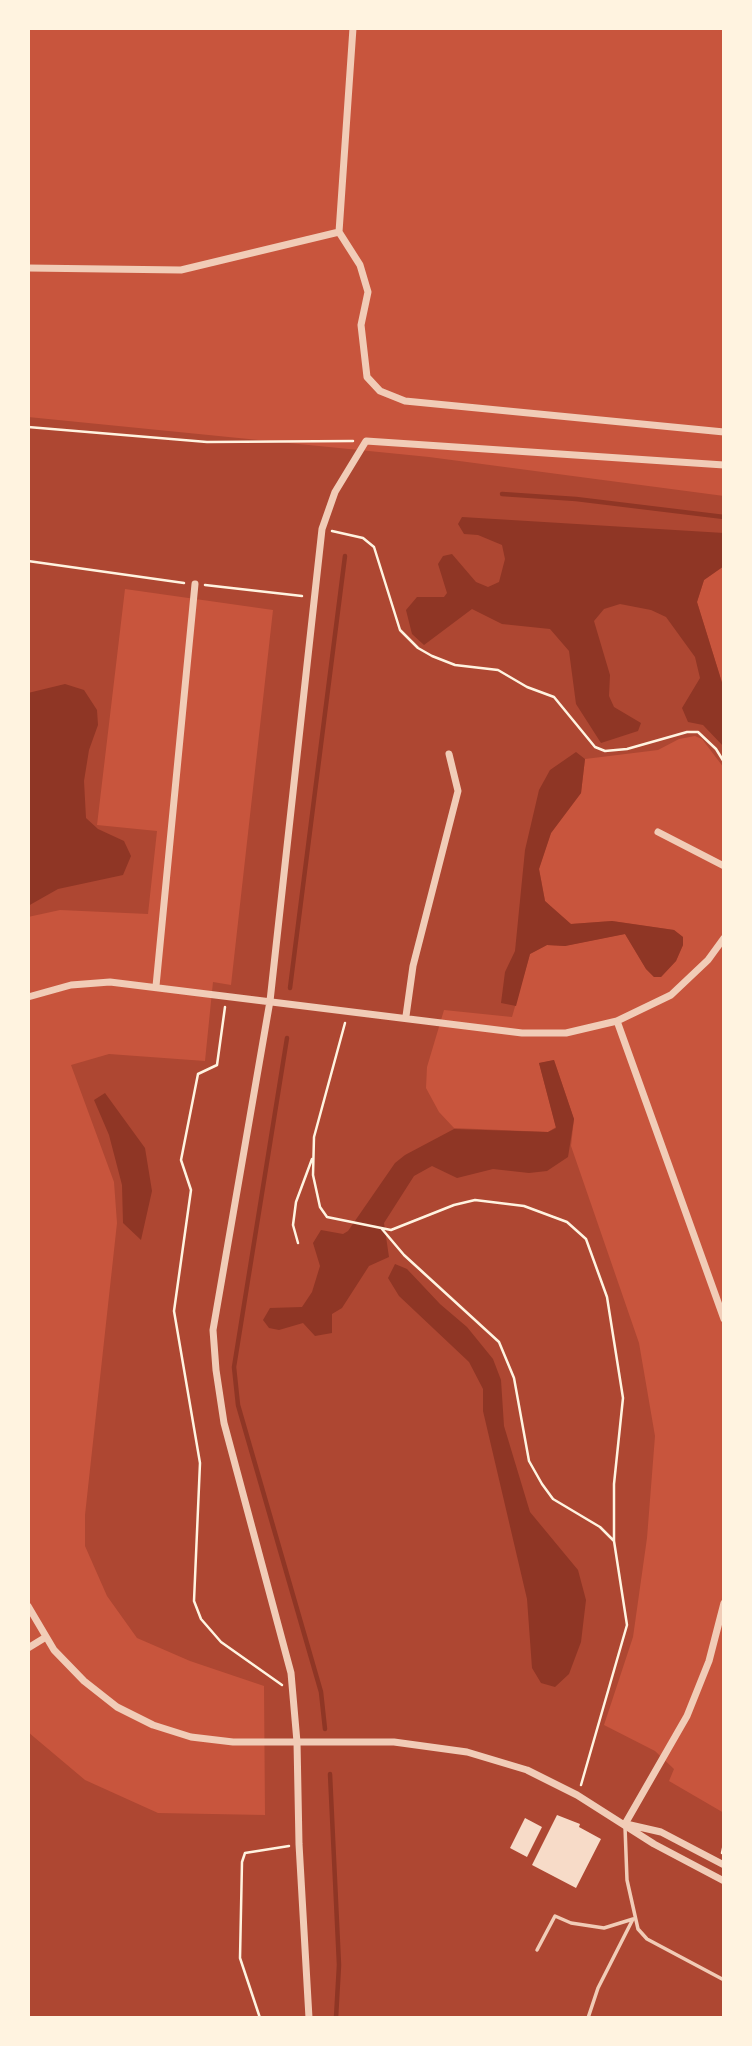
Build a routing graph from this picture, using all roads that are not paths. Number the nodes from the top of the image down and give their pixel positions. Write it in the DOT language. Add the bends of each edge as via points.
graph roads {
  1 [pos="353,28"];
  2 [pos="339,232"];
  3 [pos="28,268"];
  4 [pos="724,432"];
  5 [pos="724,465"];
  6 [pos="195,584"];
  7 [pos="449,754"];
  8 [pos="658,832"];
  9 [pos="724,866"];
  10 [pos="724,938"];
  11 [pos="156,986"];
  12 [pos="28,997"];
  13 [pos="270,1002"];
  14 [pos="406,1016"];
  15 [pos="617,1021"];
  16 [pos="724,1319"];
  17 [pos="724,1603"];
  18 [pos="28,1606"];
  19 [pos="46,1637"];
  20 [pos="28,1648"];
  21 [pos="297,1742"];
  22 [pos="625,1824"];
  23 [pos="724,1865"];
  24 [pos="724,1881"];
  25 [pos="633,1919"];
  26 [pos="537,1950"];
  27 [pos="724,1980"];
  28 [pos="309,2018"];
  29 [pos="588,2018"];
  1 -- 2 [label="street"];
  2 -- 3 [label="street" via="181,270"];
  2 -- 4 [label="street" via="360,265 368,292 361,325 367,377 380,391 405,401"];
  5 -- 13 [label="street" via="366,441 335,492 322,529"];
  6 -- 11 [label="street"];
  7 -- 14 [label="street" via="458,791"];
  8 -- 9 [label="street"];
  10 -- 15 [label="street" via="671,995"];
  11 -- 12 [label="street" via="86,983"];
  11 -- 13 [label="street"];
  13 -- 14 [label="street"];
  13 -- 21 [label="street" via="214,1330 224,1423 291,1673"];
  14 -- 15 [label="street" via="522,1033 566,1033"];
  15 -- 16 [label="street"];
  17 -- 22 [label="street" via="709,1661 687,1716"];
  18 -- 19 [label="street"];
  19 -- 20 [label="street"];
  19 -- 21 [label="street" via="84,1681 117,1707 153,1725 191,1737"];
  21 -- 22 [label="street" via="394,1742 467,1752 527,1770"];
  21 -- 28 [label="street"];
  22 -- 23 [label="street" via="661,1832"];
  22 -- 24 [label="street"];
  22 -- 25 [label="lane" via="623,1848"];
  25 -- 26 [label="lane" via="604,1928 555,1916"];
  25 -- 27 [label="lane" via="647,1939"];
  25 -- 29 [label="lane"];
}
